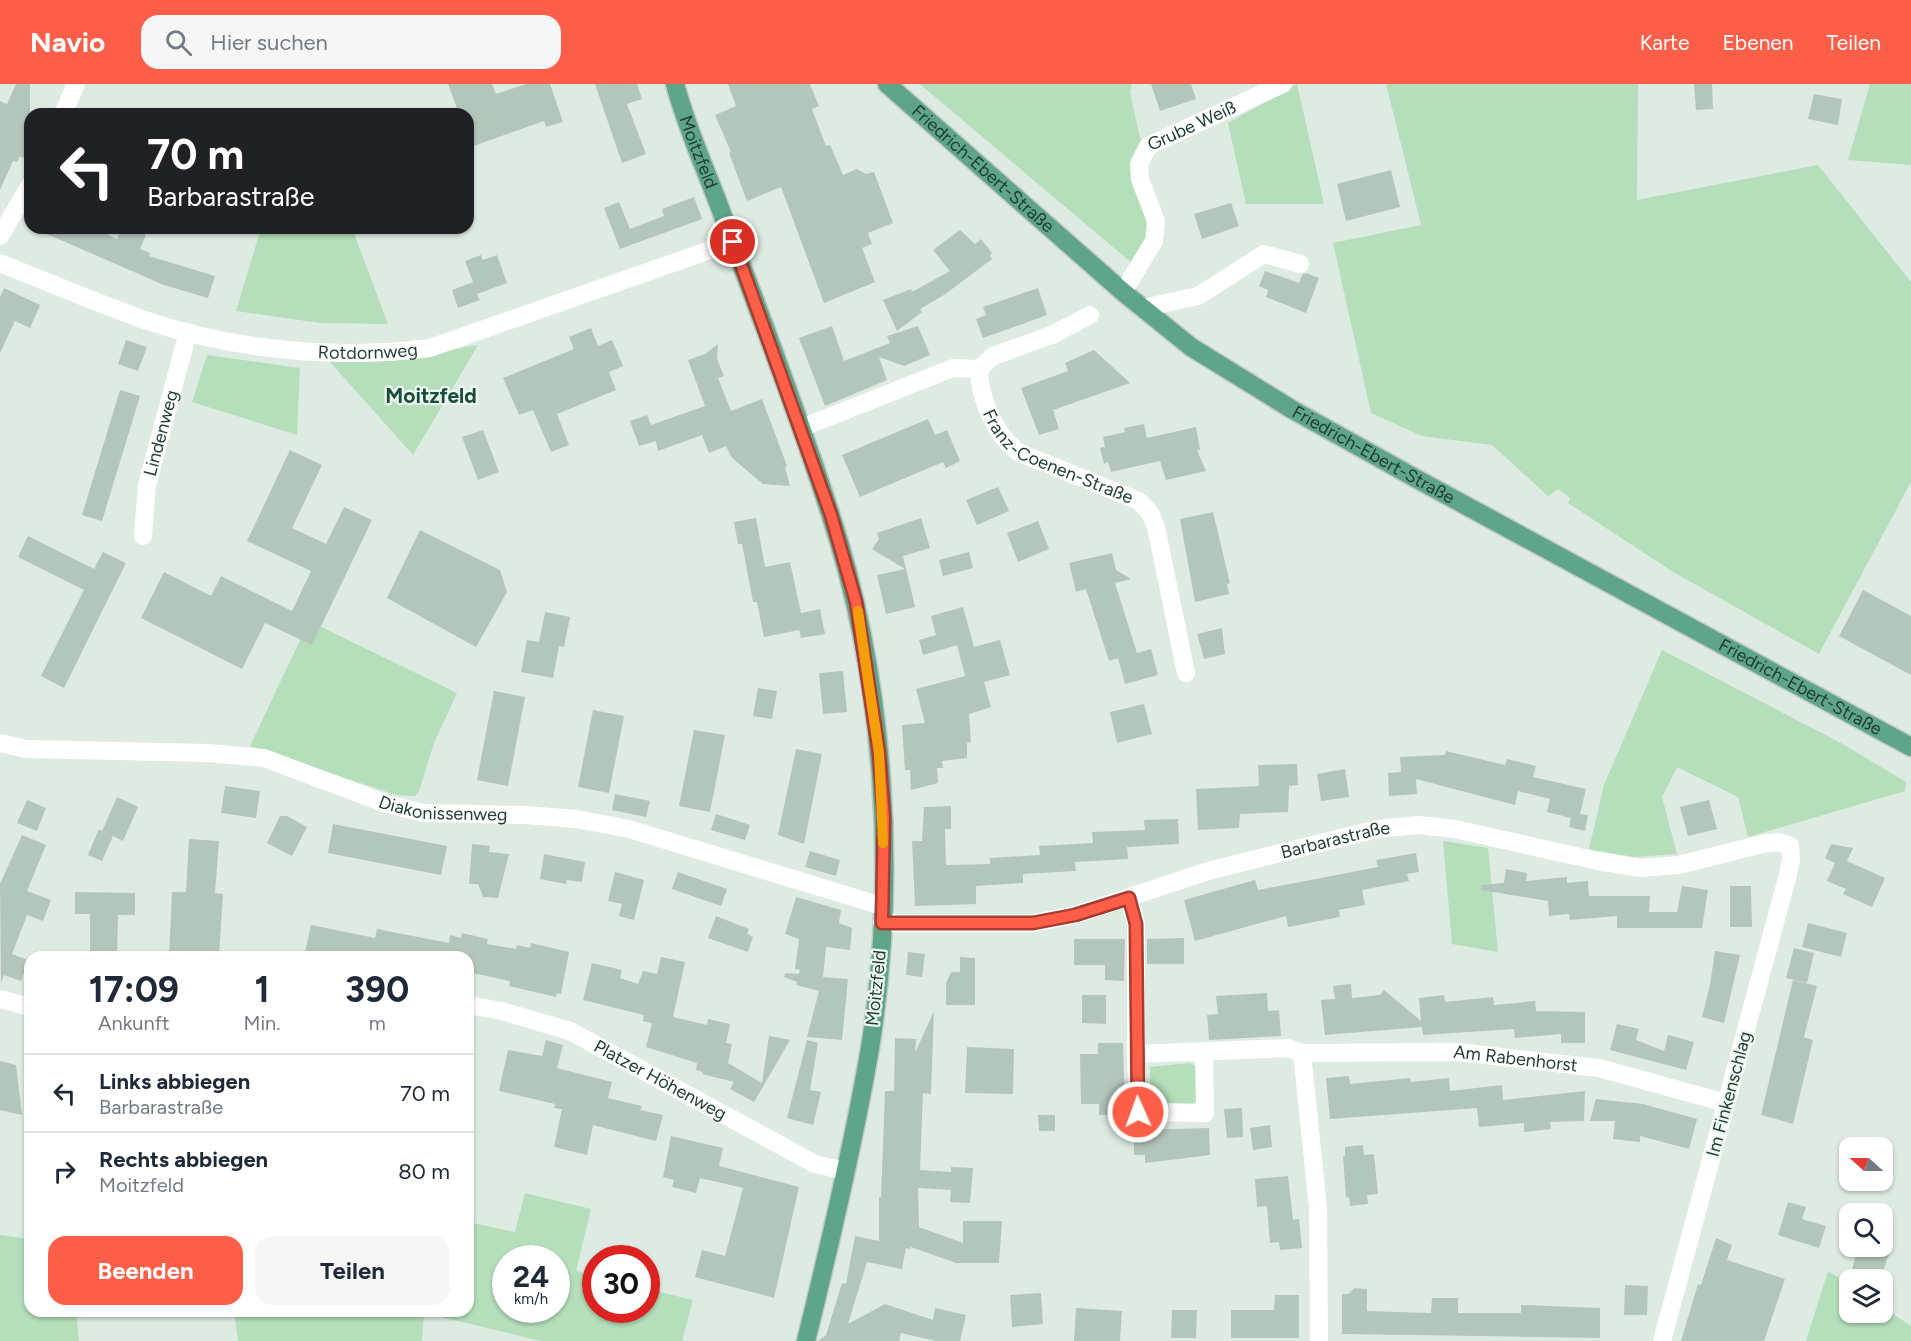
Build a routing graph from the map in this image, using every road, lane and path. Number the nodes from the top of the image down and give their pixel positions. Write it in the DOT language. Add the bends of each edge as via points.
graph roads {
  1 [pos="76,84"];
  2 [pos="675,84"];
  3 [pos="887,84"];
  4 [pos="1282,84"];
  5 [pos="66,108"];
  6 [pos="24,195"];
  7 [pos="0,236"];
  8 [pos="733,242"];
  9 [pos="0,263"];
  10 [pos="1300,264"];
  11 [pos="1123,292"];
  12 [pos="1143,308"];
  13 [pos="1090,315"];
  14 [pos="188,332"];
  15 [pos="978,369"];
  16 [pos="801,428"];
  17 [pos="143,536"];
  18 [pos="1186,673"];
  19 [pos="0,743"];
  20 [pos="1911,747"];
  21 [pos="1790,846"];
  22 [pos="1129,898"];
  23 [pos="882,915"];
  24 [pos="0,999"];
  25 [pos="24,1005"];
  26 [pos="474,1006"];
  27 [pos="1295,1050"];
  28 [pos="1204,1052"];
  29 [pos="1136,1054"];
  30 [pos="1726,1103"];
  31 [pos="846,1171"];
  32 [pos="806,1341"];
  33 [pos="1319,1341"];
  34 [pos="1662,1341"];
  1 -- 5 [label="street"];
  2 -- 8 [label="main road, Moitzfeld"];
  3 -- 11 [label="main road, Friedrich-Ebert-Straße"];
  4 -- 11 [label="street, Grube Weiß" via="1148,146 1139,171 1155,220 1154,241"];
  6 -- 7 [label="street"];
  8 -- 14 [label="street, Rotdornweg" via="430,348 385,354 339,354 229,342"];
  8 -- 16 [label="main road, Moitzfeld"];
  9 -- 14 [label="street, Rotdornweg" via="146,321"];
  10 -- 12 [label="street" via="1264,254 1198,296"];
  11 -- 12 [label="main road, Friedrich-Ebert-Straße"];
  12 -- 20 [label="main road, Friedrich-Ebert-Straße" via="1191,346 1293,410"];
  13 -- 15 [label="street" via="1052,335 993,356"];
  14 -- 17 [label="street, Lindenweg" via="147,485"];
  15 -- 16 [label="street" via="953,368"];
  15 -- 18 [label="street, Franz-Coenen-Straße" via="995,425 1008,445 1139,501 1150,513"];
  16 -- 23 [label="main road, Moitzfeld" via="856,602 869,679 884,818"];
  19 -- 23 [label="street, Diakonissenweg" via="26,749 264,758 387,804 423,813 526,815 629,829"];
  21 -- 22 [label="street, Barbarastraße" via="1779,842 1762,844 1678,865 1641,868 1455,829 1418,825 1377,830 1208,872"];
  21 -- 30 [label="street, Im Finkenschlag" via="1787,878"];
  22 -- 23 [label="street, Barbarastraße" via="1033,923"];
  22 -- 29 [label="street" via="1136,924"];
  23 -- 31 [label="main road, Moitzfeld" via="870,1045"];
  24 -- 25 [label="street"];
  26 -- 31 [label="street, Platzer Höhenweg" via="570,1031 815,1164"];
  27 -- 28 [label="street, Am Rabenhorst"];
  27 -- 30 [label="street, Am Rabenhorst" via="1458,1052 1599,1068"];
  27 -- 33 [label="street" via="1318,1208"];
  28 -- 29 [label="street, Am Rabenhorst"];
  28 -- 29 [label="street" via="1205,1113 1138,1112"];
  30 -- 34 [label="street, Im Finkenschlag"];
  31 -- 32 [label="main road, Moitzfeld"];
}
